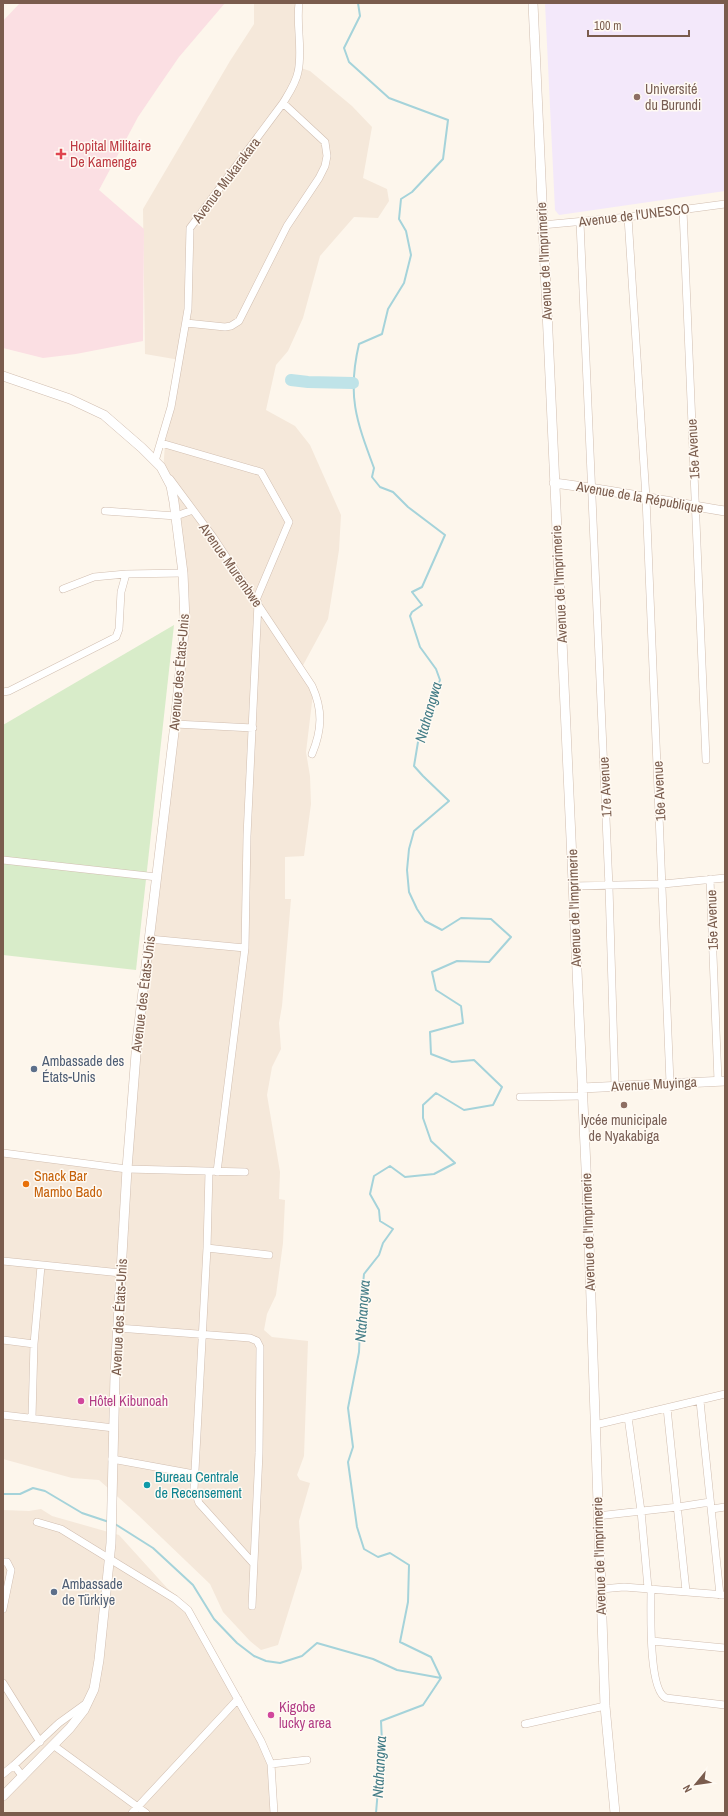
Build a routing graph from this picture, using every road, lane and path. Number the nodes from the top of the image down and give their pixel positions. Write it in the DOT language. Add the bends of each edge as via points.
graph roads {
  1 [pos="299,3"];
  2 [pos="533,3"];
  3 [pos="283,103"];
  4 [pos="725,204"];
  5 [pos="683,210"];
  6 [pos="628,217"];
  7 [pos="580,222"];
  8 [pos="542,225"];
  9 [pos="186,323"];
  10 [pos="3,376"];
  11 [pos="161,443"];
  12 [pos="155,461"];
  13 [pos="164,471"];
  14 [pos="554,483"];
  15 [pos="593,488"];
  16 [pos="646,498"];
  17 [pos="696,506"];
  18 [pos="194,510"];
  19 [pos="104,511"];
  20 [pos="725,511"];
  21 [pos="176,516"];
  22 [pos="183,573"];
  23 [pos="126,574"];
  24 [pos="63,589"];
  25 [pos="257,602"];
  26 [pos="3,692"];
  27 [pos="175,724"];
  28 [pos="252,728"];
  29 [pos="312,754"];
  30 [pos="706,760"];
  31 [pos="3,860"];
  32 [pos="157,877"];
  33 [pos="725,878"];
  34 [pos="710,879"];
  35 [pos="663,884"];
  36 [pos="573,886"];
  37 [pos="609,887"];
  38 [pos="149,939"];
  39 [pos="245,948"];
  40 [pos="721,1081"];
  41 [pos="670,1083"];
  42 [pos="615,1086"];
  43 [pos="582,1092"];
  44 [pos="520,1097"];
  45 [pos="3,1153"];
  46 [pos="127,1169"];
  47 [pos="209,1172"];
  48 [pos="217,1172"];
  49 [pos="245,1172"];
  50 [pos="207,1248"];
  51 [pos="269,1255"];
  52 [pos="3,1260"];
  53 [pos="41,1266"];
  54 [pos="121,1273"];
  55 [pos="118,1328"];
  56 [pos="202,1334"];
  57 [pos="3,1340"];
  58 [pos="34,1344"];
  59 [pos="725,1394"];
  60 [pos="700,1401"];
  61 [pos="667,1408"];
  62 [pos="3,1415"];
  63 [pos="32,1417"];
  64 [pos="628,1417"];
  65 [pos="595,1425"];
  66 [pos="114,1428"];
  67 [pos="112,1460"];
  68 [pos="194,1474"];
  69 [pos="711,1505"];
  70 [pos="678,1507"];
  71 [pos="725,1507"];
  72 [pos="641,1511"];
  73 [pos="597,1516"];
  74 [pos="37,1522"];
  75 [pos="110,1559"];
  76 [pos="3,1562"];
  77 [pos="253,1563"];
  78 [pos="650,1588"];
  79 [pos="600,1589"];
  80 [pos="686,1591"];
  81 [pos="722,1595"];
  82 [pos="252,1606"];
  83 [pos="3,1609"];
  84 [pos="652,1641"];
  85 [pos="725,1648"];
  86 [pos="3,1683"];
  87 [pos="238,1698"];
  88 [pos="89,1701"];
  89 [pos="725,1705"];
  90 [pos="605,1706"];
  91 [pos="525,1724"];
  92 [pos="40,1742"];
  93 [pos="54,1745"];
  94 [pos="307,1760"];
  95 [pos="271,1764"];
  96 [pos="14,1765"];
  97 [pos="3,1774"];
  98 [pos="23,1776"];
  99 [pos="3,1796"];
  100 [pos="138,1807"];
  101 [pos="132,1813"];
  102 [pos="146,1813"];
  103 [pos="274,1813"];
  104 [pos="615,1813"];
  1 -- 3 [label="street, Avenue Mukarakara" via="298,72 296,81"];
  2 -- 8 [label="street, Avenue de l'Imprimerie"];
  3 -- 9 [label="street, Avenue Mukarakara" via="190,228 189,301"];
  3 -- 9 [label="street" via="325,142 325,166 287,226 239,321 225,327"];
  4 -- 5 [label="street, Avenue de l'UNESCO"];
  5 -- 6 [label="street, Avenue de l'UNESCO"];
  5 -- 17 [label="street, 15e Avenue"];
  6 -- 7 [label="street, Avenue de l'UNESCO"];
  6 -- 16 [label="street, 16e Avenue"];
  7 -- 8 [label="street, Avenue de l'UNESCO"];
  7 -- 15 [label="street, 17e Avenue"];
  8 -- 14 [label="street, Avenue de l'Imprimerie"];
  9 -- 11 [label="street, Avenue Mukarakara" via="171,407"];
  10 -- 12 [label="street, Avenue des États-Unis" via="70,399 101,414"];
  11 -- 12 [label="street, Avenue Mukarakara"];
  11 -- 25 [label="street" via="261,472 289,522"];
  12 -- 13 [label="street, Avenue des États-Unis"];
  13 -- 18 [label="street, Avenue Murembwe"];
  13 -- 21 [label="street, Avenue des États-Unis" via="171,486"];
  14 -- 15 [label="street, Avenue de la République"];
  14 -- 36 [label="street, Avenue de l'Imprimerie"];
  15 -- 16 [label="street, Avenue de la République"];
  15 -- 37 [label="street, 17e Avenue"];
  16 -- 17 [label="street, Avenue de la République"];
  16 -- 35 [label="street, 16e Avenue"];
  17 -- 20 [label="street, Avenue de la République"];
  17 -- 30 [label="street, 15e Avenue"];
  18 -- 21 [label="street"];
  18 -- 25 [label="street, Avenue Murembwe"];
  19 -- 21 [label="street"];
  21 -- 22 [label="street, Avenue des États-Unis"];
  22 -- 23 [label="street"];
  22 -- 27 [label="street, Avenue des États-Unis" via="185,626"];
  23 -- 24 [label="street" via="94,577"];
  23 -- 26 [label="street" via="121,592 119,629 116,637"];
  25 -- 28 [label="street"];
  25 -- 29 [label="street, Avenue Murembwe" via="319,700 319,737"];
  27 -- 28 [label="street"];
  27 -- 32 [label="street, Avenue des États-Unis"];
  28 -- 39 [label="street"];
  31 -- 32 [label="street"];
  32 -- 38 [label="street, Avenue des États-Unis"];
  33 -- 34 [label="street"];
  34 -- 35 [label="street"];
  34 -- 40 [label="street, 15e Avenue"];
  35 -- 37 [label="street"];
  35 -- 41 [label="street, 16e Avenue"];
  36 -- 37 [label="street"];
  36 -- 43 [label="street, Avenue de l'Imprimerie"];
  37 -- 42 [label="street, 17e Avenue"];
  38 -- 39 [label="street"];
  38 -- 46 [label="street, Avenue des États-Unis" via="137,1041"];
  39 -- 48 [label="street"];
  40 -- 41 [label="street, Avenue Muyinga"];
  41 -- 42 [label="street, Avenue Muyinga"];
  42 -- 43 [label="street, Avenue Muyinga"];
  43 -- 44 [label="street"];
  43 -- 65 [label="street, Avenue de l'Imprimerie"];
  45 -- 46 [label="street"];
  46 -- 47 [label="street"];
  46 -- 54 [label="street, Avenue des États-Unis"];
  47 -- 48 [label="street"];
  47 -- 50 [label="street"];
  48 -- 49 [label="street"];
  50 -- 51 [label="street"];
  50 -- 56 [label="street"];
  52 -- 53 [label="street"];
  53 -- 54 [label="street"];
  53 -- 58 [label="street"];
  54 -- 55 [label="street, Avenue des États-Unis"];
  55 -- 56 [label="street"];
  55 -- 66 [label="street, Avenue des États-Unis"];
  56 -- 68 [label="street"];
  56 -- 77 [label="street" via="250,1338 257,1341 260,1347 259,1453"];
  57 -- 58 [label="street"];
  58 -- 63 [label="street"];
  59 -- 60 [label="street"];
  60 -- 61 [label="street"];
  60 -- 69 [label="street"];
  61 -- 64 [label="street"];
  61 -- 70 [label="street"];
  62 -- 63 [label="street"];
  63 -- 66 [label="street"];
  64 -- 65 [label="street"];
  64 -- 72 [label="street"];
  65 -- 73 [label="street, Avenue de l'Imprimerie"];
  66 -- 67 [label="street, Avenue des États-Unis"];
  67 -- 68 [label="street"];
  67 -- 75 [label="street, Avenue des États-Unis"];
  68 -- 77 [label="street" via="194,1489 199,1503"];
  69 -- 70 [label="street"];
  69 -- 71 [label="street"];
  69 -- 81 [label="street"];
  70 -- 72 [label="street"];
  70 -- 80 [label="street"];
  72 -- 73 [label="street"];
  72 -- 78 [label="street"];
  73 -- 79 [label="street, Avenue de l'Imprimerie"];
  74 -- 75 [label="street" via="61,1529"];
  75 -- 87 [label="street" via="188,1610"];
  75 -- 88 [label="street, Avenue des États-Unis" via="99,1660 94,1689"];
  76 -- 83 [label="street" via="7,1562 11,1570"];
  77 -- 82 [label="street"];
  78 -- 79 [label="street"];
  78 -- 80 [label="street"];
  78 -- 84 [label="street"];
  79 -- 90 [label="street, Avenue de l'Imprimerie"];
  80 -- 81 [label="street"];
  84 -- 85 [label="street"];
  84 -- 89 [label="street" via="655,1677 661,1696"];
  86 -- 92 [label="street"];
  87 -- 95 [label="street"];
  87 -- 100 [label="street"];
  88 -- 92 [label="street"];
  88 -- 93 [label="street, Avenue des États-Unis"];
  90 -- 91 [label="street"];
  90 -- 104 [label="street, Avenue de l'Imprimerie"];
  92 -- 96 [label="street"];
  93 -- 98 [label="street, Avenue des États-Unis"];
  93 -- 100 [label="street"];
  94 -- 95 [label="street"];
  95 -- 103 [label="street"];
  96 -- 97 [label="street"];
  96 -- 98 [label="street"];
  98 -- 99 [label="street, Avenue des États-Unis"];
  100 -- 101 [label="street"];
  100 -- 102 [label="street"];
}
